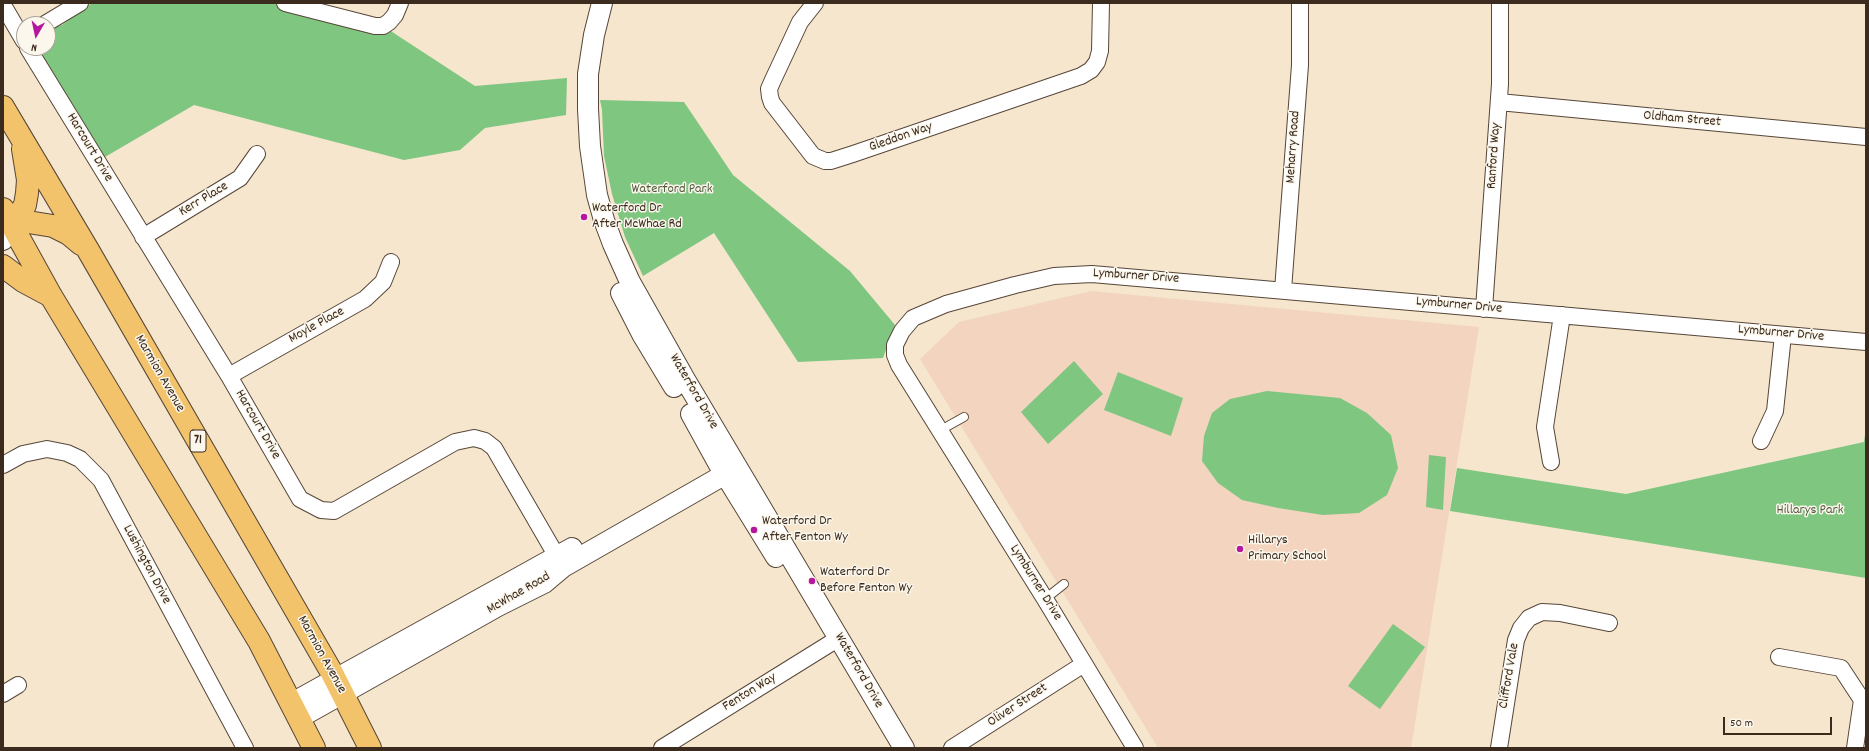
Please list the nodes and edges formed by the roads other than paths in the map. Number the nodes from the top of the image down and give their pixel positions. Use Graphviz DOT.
graph roads {
  1 [pos="80,3"];
  2 [pos="285,3"];
  3 [pos="400,3"];
  4 [pos="590,3"];
  5 [pos="602,3"];
  6 [pos="815,3"];
  7 [pos="1100,3"];
  8 [pos="1300,3"];
  9 [pos="1500,3"];
  10 [pos="3,5"];
  11 [pos="56,17"];
  12 [pos="16,26"];
  13 [pos="34,56"];
  14 [pos="1499,102"];
  15 [pos="3,107"];
  16 [pos="21,137"];
  17 [pos="1866,137"];
  18 [pos="257,154"];
  19 [pos="6,225"];
  20 [pos="143,237"];
  21 [pos="88,250"];
  22 [pos="391,262"];
  23 [pos="3,266"];
  24 [pos="1283,290"];
  25 [pos="51,296"];
  26 [pos="1484,309"];
  27 [pos="1562,315"];
  28 [pos="1783,335"];
  29 [pos="1866,342"];
  30 [pos="229,376"];
  31 [pos="964,417"];
  32 [pos="939,431"];
  33 [pos="1761,441"];
  34 [pos="1551,462"];
  35 [pos="3,465"];
  36 [pos="728,465"];
  37 [pos="560,562"];
  38 [pos="1064,584"];
  39 [pos="1045,599"];
  40 [pos="1609,623"];
  41 [pos="834,642"];
  42 [pos="1779,657"];
  43 [pos="1084,664"];
  44 [pos="18,685"];
  45 [pos="339,687"];
  46 [pos="3,694"];
  47 [pos="295,710"];
  48 [pos="245,748"];
  49 [pos="314,748"];
  50 [pos="370,748"];
  51 [pos="662,748"];
  52 [pos="889,748"];
  53 [pos="904,748"];
  54 [pos="952,748"];
  55 [pos="1136,748"];
  56 [pos="1499,748"];
  57 [pos="1855,748"];
  1 -- 11 [label="street"];
  2 -- 3 [label="street"];
  4 -- 36 [label="street, Waterford Drive"];
  5 -- 36 [label="street, Waterford Drive"];
  6 -- 7 [label="street, Gleddon Way"];
  8 -- 24 [label="street, Meharry Road"];
  9 -- 14 [label="street, Ranford Way"];
  10 -- 12 [label="street, Harcourt Drive"];
  13 -- 20 [label="street, Harcourt Drive"];
  14 -- 17 [label="street, Oldham Street"];
  14 -- 26 [label="street, Ranford Way"];
  15 -- 16 [label="highway, Marmion Avenue / 71"];
  16 -- 19 [label="highway"];
  16 -- 21 [label="highway, Marmion Avenue / 71"];
  18 -- 20 [label="street, Kerr Place"];
  19 -- 21 [label="highway"];
  19 -- 25 [label="highway"];
  20 -- 30 [label="street, Harcourt Drive"];
  21 -- 45 [label="highway, Marmion Avenue / 71"];
  22 -- 30 [label="street, Moyle Place"];
  23 -- 25 [label="highway"];
  24 -- 26 [label="street, Lymburner Drive"];
  24 -- 32 [label="street, Lymburner Drive"];
  25 -- 47 [label="highway"];
  26 -- 27 [label="street, Lymburner Drive"];
  27 -- 28 [label="street, Lymburner Drive"];
  27 -- 34 [label="street"];
  28 -- 29 [label="street, Lymburner Drive"];
  28 -- 33 [label="street"];
  30 -- 37 [label="street, Harcourt Drive"];
  31 -- 32 [label="lane"];
  32 -- 39 [label="street, Lymburner Drive"];
  35 -- 48 [label="street, Lushington Drive"];
  36 -- 37 [label="street, McWhae Road"];
  36 -- 41 [label="street, Waterford Drive"];
  37 -- 45 [label="street, McWhae Road"];
  38 -- 39 [label="lane"];
  39 -- 43 [label="street, Lymburner Drive"];
  40 -- 56 [label="street, Clifford Vale"];
  41 -- 51 [label="street, Fenton Way"];
  41 -- 52 [label="street, Waterford Drive"];
  41 -- 53 [label="street, Waterford Drive"];
  42 -- 57 [label="street"];
  43 -- 54 [label="street, Oliver Street"];
  43 -- 55 [label="street, Lymburner Drive"];
  44 -- 46 [label="street"];
  45 -- 47 [label="street, McWhae Road"];
  45 -- 50 [label="highway, Marmion Avenue / 71"];
  47 -- 49 [label="highway"];
}
